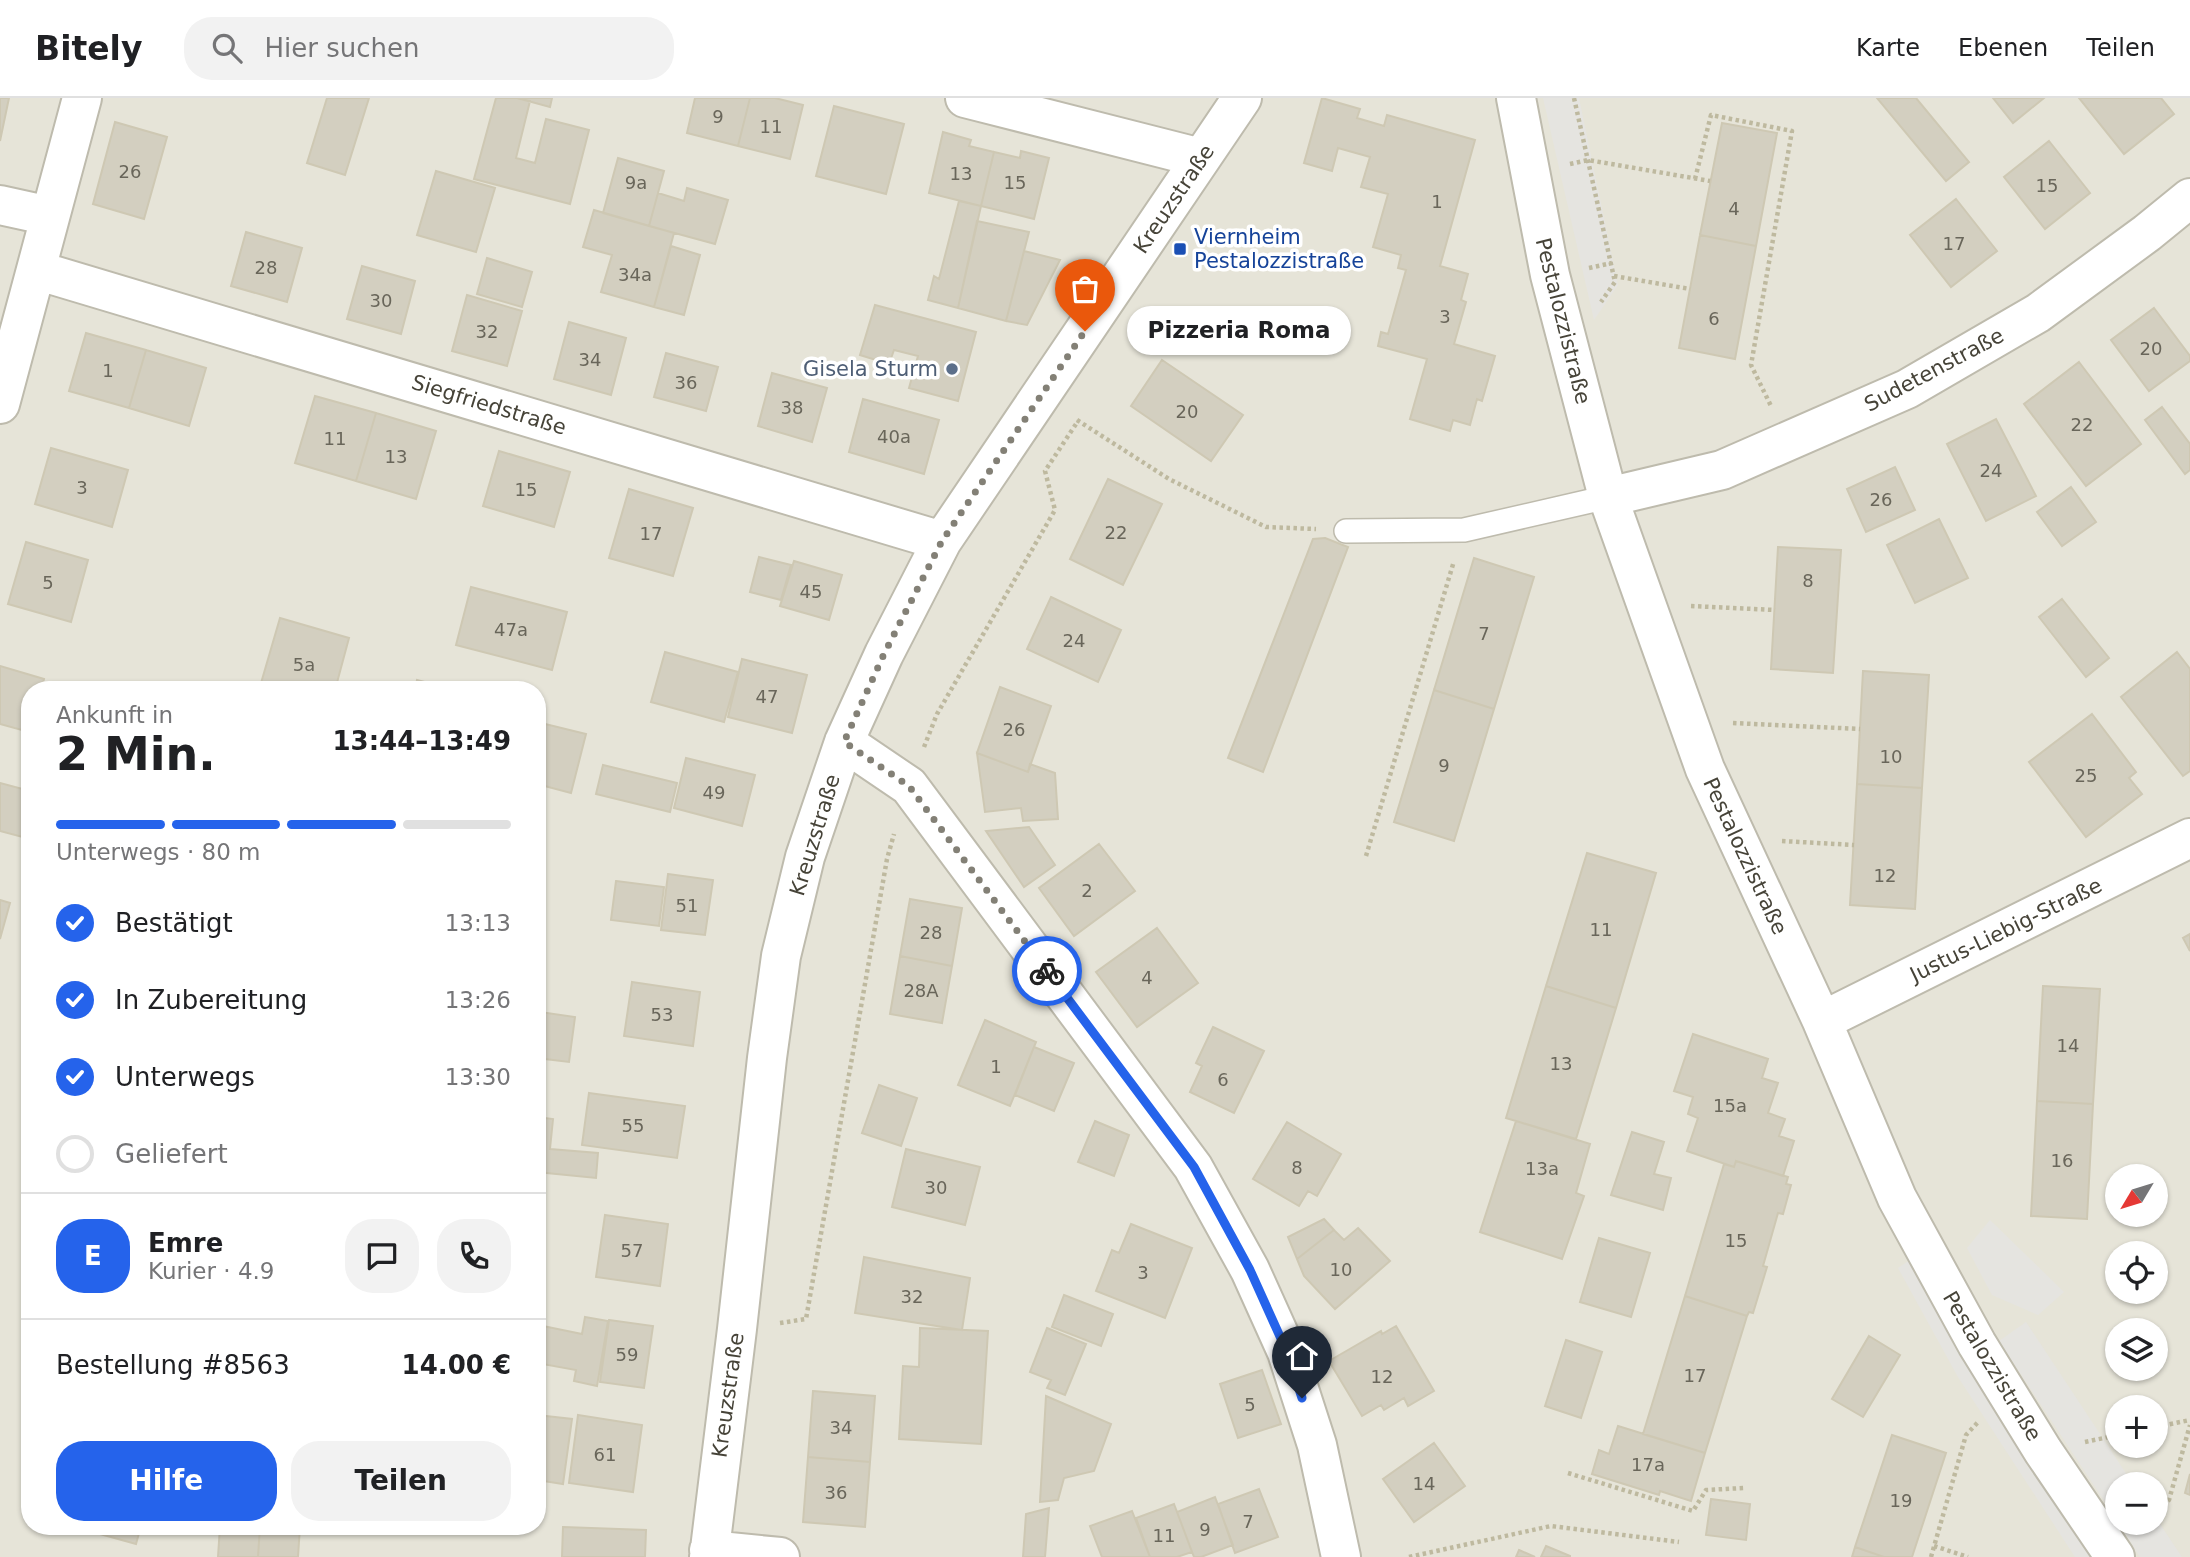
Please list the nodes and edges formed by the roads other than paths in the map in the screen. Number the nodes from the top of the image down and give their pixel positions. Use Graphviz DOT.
graph roads {
  1 [pos="82,98"];
  2 [pos="965,98"];
  3 [pos="1242,98"];
  4 [pos="1516,98"];
  5 [pos="1201,158"];
  6 [pos="2190,198"];
  7 [pos="0,205"];
  8 [pos="50,216"];
  9 [pos="36,270"];
  10 [pos="0,404"];
  11 [pos="1608,497"];
  12 [pos="1346,531"];
  13 [pos="942,541"];
  14 [pos="844,742"];
  15 [pos="2190,838"];
  16 [pos="1822,1021"];
  17 [pos="709,1553"];
  18 [pos="780,1557"];
  19 [pos="1341,1557"];
  20 [pos="2115,1557"];
  1 -- 8 [label="street"];
  2 -- 5 [label="street"];
  3 -- 5 [label="street, Kreuzstraße"];
  4 -- 11 [label="street, Pestalozzistraße"];
  5 -- 13 [label="street, Kreuzstraße"];
  6 -- 11 [label="street, Sudetenstraße"];
  7 -- 8 [label="street"];
  8 -- 9 [label="street"];
  9 -- 10 [label="street"];
  9 -- 13 [label="street, Siegfriedstraße"];
  11 -- 12 [label="lane"];
  11 -- 16 [label="street, Pestalozzistraße"];
  13 -- 14 [label="street, Kreuzstraße"];
  14 -- 17 [label="street, Kreuzstraße"];
  14 -- 19 [label="street"];
  15 -- 16 [label="street, Justus-Liebig-Straße"];
  16 -- 20 [label="street, Pestalozzistraße"];
  17 -- 18 [label="street"];
}
